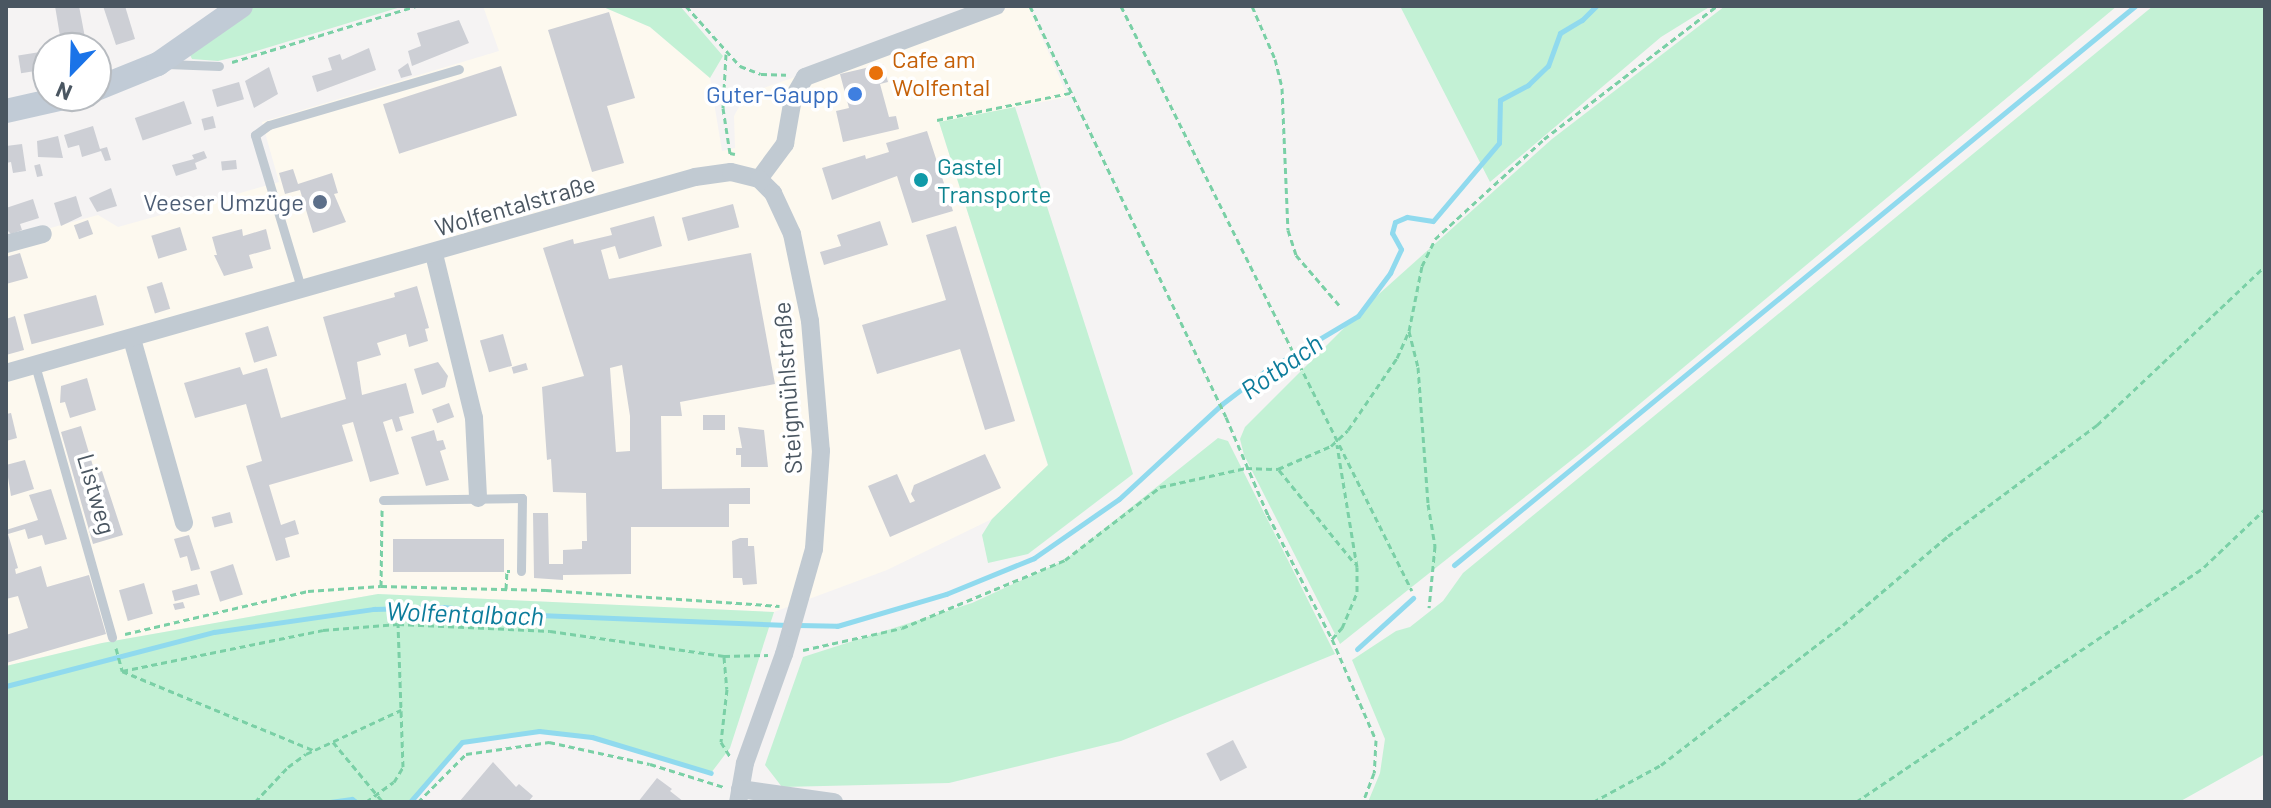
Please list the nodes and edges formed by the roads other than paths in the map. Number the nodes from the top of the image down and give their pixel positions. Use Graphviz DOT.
graph roads {
  1 [pos="241,6"];
  2 [pos="996,6"];
  3 [pos="158,64"];
  4 [pos="219,66"];
  5 [pos="459,69"];
  6 [pos="112,83"];
  7 [pos="32,105"];
  8 [pos="6,111"];
  9 [pos="756,174"];
  10 [pos="43,234"];
  11 [pos="6,244"];
  12 [pos="434,254"];
  13 [pos="302,291"];
  14 [pos="132,339"];
  15 [pos="35,365"];
  16 [pos="6,373"];
  17 [pos="478,498"];
  18 [pos="383,500"];
  19 [pos="184,523"];
  20 [pos="521,571"];
  21 [pos="112,637"];
  22 [pos="739,796"];
  23 [pos="834,802"];
  1 -- 3 [label="main road"];
  2 -- 9 [label="street"];
  3 -- 4 [label="lane"];
  3 -- 6 [label="main road"];
  5 -- 13 [label="lane"];
  7 -- 8 [label="main road"];
  9 -- 12 [label="street, Wolfentalstraße"];
  9 -- 22 [label="street, Steigmühlstraße"];
  10 -- 11 [label="street"];
  12 -- 13 [label="street, Wolfentalstraße"];
  12 -- 17 [label="street"];
  13 -- 14 [label="street, Wolfentalstraße"];
  14 -- 15 [label="street, Wolfentalstraße"];
  14 -- 19 [label="street"];
  15 -- 16 [label="street, Wolfentalstraße"];
  15 -- 21 [label="lane, Listweg"];
  17 -- 18 [label="lane"];
  17 -- 20 [label="lane"];
  22 -- 23 [label="street"];
}
